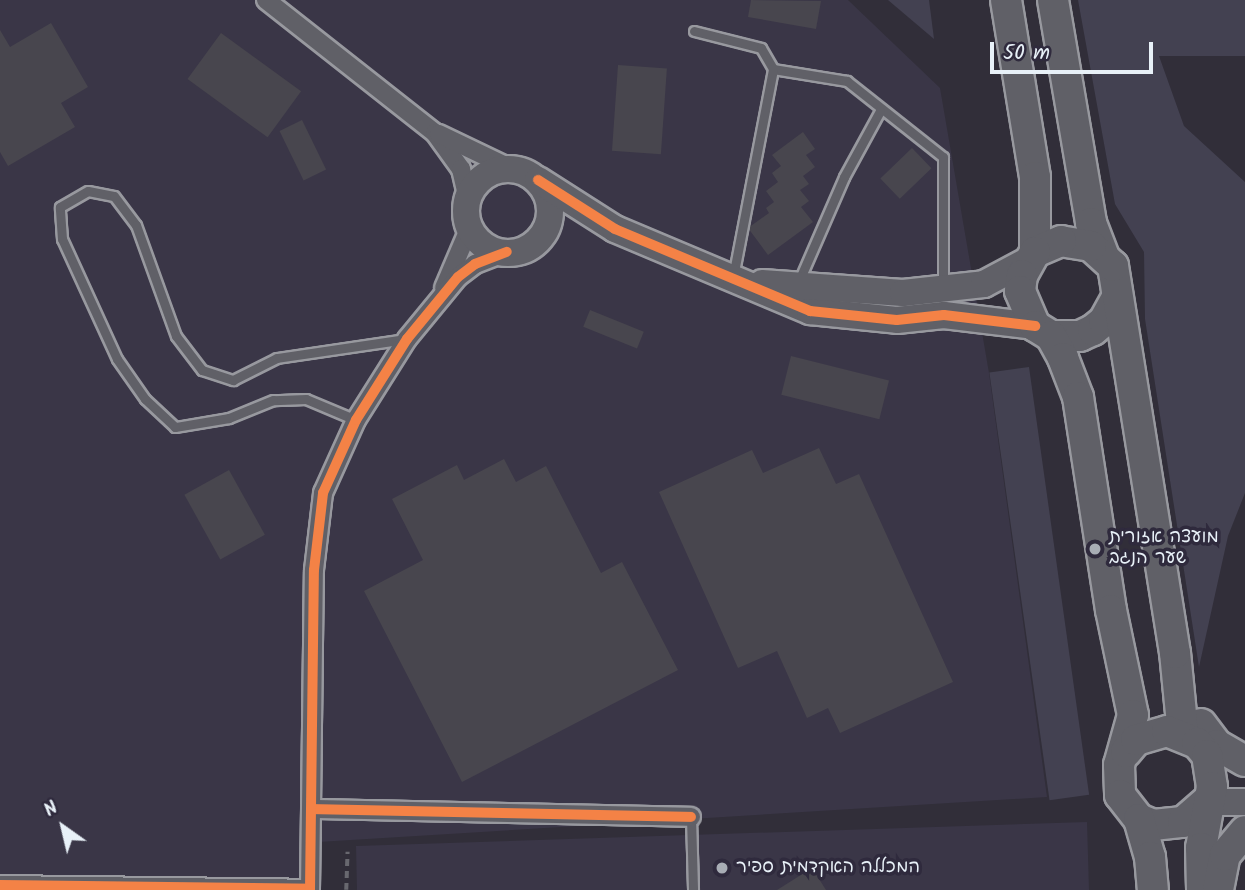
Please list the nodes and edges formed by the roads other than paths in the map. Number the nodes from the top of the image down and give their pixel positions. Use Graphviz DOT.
graph roads {
  1 [pos="266,0"];
  2 [pos="1006,0"];
  3 [pos="1053,0"];
  4 [pos="694,31"];
  5 [pos="773,69"];
  6 [pos="880,111"];
  7 [pos="435,133"];
  8 [pos="512,169"];
  9 [pos="538,180"];
  10 [pos="468,199"];
  11 [pos="470,227"];
  12 [pos="615,229"];
  13 [pos="539,239"];
  14 [pos="507,252"];
  15 [pos="1103,255"];
  16 [pos="1032,256"];
  17 [pos="733,280"];
  18 [pos="441,294"];
  19 [pos="794,295"];
  20 [pos="1116,299"];
  21 [pos="943,302"];
  22 [pos="1043,331"];
  23 [pos="407,339"];
  24 [pos="356,420"];
  25 [pos="1175,653"];
  26 [pos="1183,734"];
  27 [pos="1126,751"];
  28 [pos="1207,755"];
  29 [pos="1245,762"];
  30 [pos="1206,802"];
  31 [pos="1245,802"];
  32 [pos="314,809"];
  33 [pos="691,817"];
  34 [pos="1139,818"];
  35 [pos="1245,831"];
  36 [pos="0,885"];
  37 [pos="310,889"];
  38 [pos="693,890"];
  39 [pos="1153,890"];
  40 [pos="1202,890"];
  41 [pos="1218,890"];
  1 -- 7 [label="street"];
  2 -- 16 [label="main road"];
  3 -- 15 [label="main road"];
  4 -- 5 [label="lane"];
  5 -- 6 [label="lane"];
  5 -- 17 [label="lane"];
  6 -- 19 [label="lane"];
  6 -- 21 [label="lane"];
  7 -- 8 [label="street"];
  7 -- 10 [label="street"];
  8 -- 9 [label="street"];
  8 -- 10 [label="street"];
  9 -- 12 [label="street"];
  9 -- 13 [label="street"];
  10 -- 11 [label="street"];
  11 -- 14 [label="street"];
  11 -- 18 [label="street"];
  12 -- 13 [label="street"];
  12 -- 17 [label="street"];
  13 -- 14 [label="street"];
  14 -- 18 [label="street"];
  15 -- 16 [label="main road"];
  15 -- 20 [label="main road"];
  16 -- 21 [label="street"];
  16 -- 22 [label="main road"];
  17 -- 19 [label="street"];
  18 -- 23 [label="street"];
  19 -- 21 [label="street"];
  20 -- 22 [label="main road"];
  20 -- 25 [label="main road"];
  21 -- 22 [label="street"];
  22 -- 27 [label="main road"];
  23 -- 24 [label="street"];
  23 -- 24 [label="lane"];
  24 -- 32 [label="street"];
  25 -- 26 [label="main road"];
  25 -- 29 [label="main road"];
  26 -- 27 [label="main road"];
  26 -- 28 [label="main road"];
  27 -- 34 [label="main road"];
  28 -- 29 [label="street"];
  28 -- 30 [label="main road"];
  30 -- 31 [label="street"];
  30 -- 34 [label="main road"];
  30 -- 40 [label="main road"];
  32 -- 33 [label="street"];
  32 -- 37 [label="street"];
  33 -- 38 [label="lane"];
  34 -- 39 [label="main road"];
  35 -- 41 [label="main road"];
  36 -- 37 [label="street"];
}
